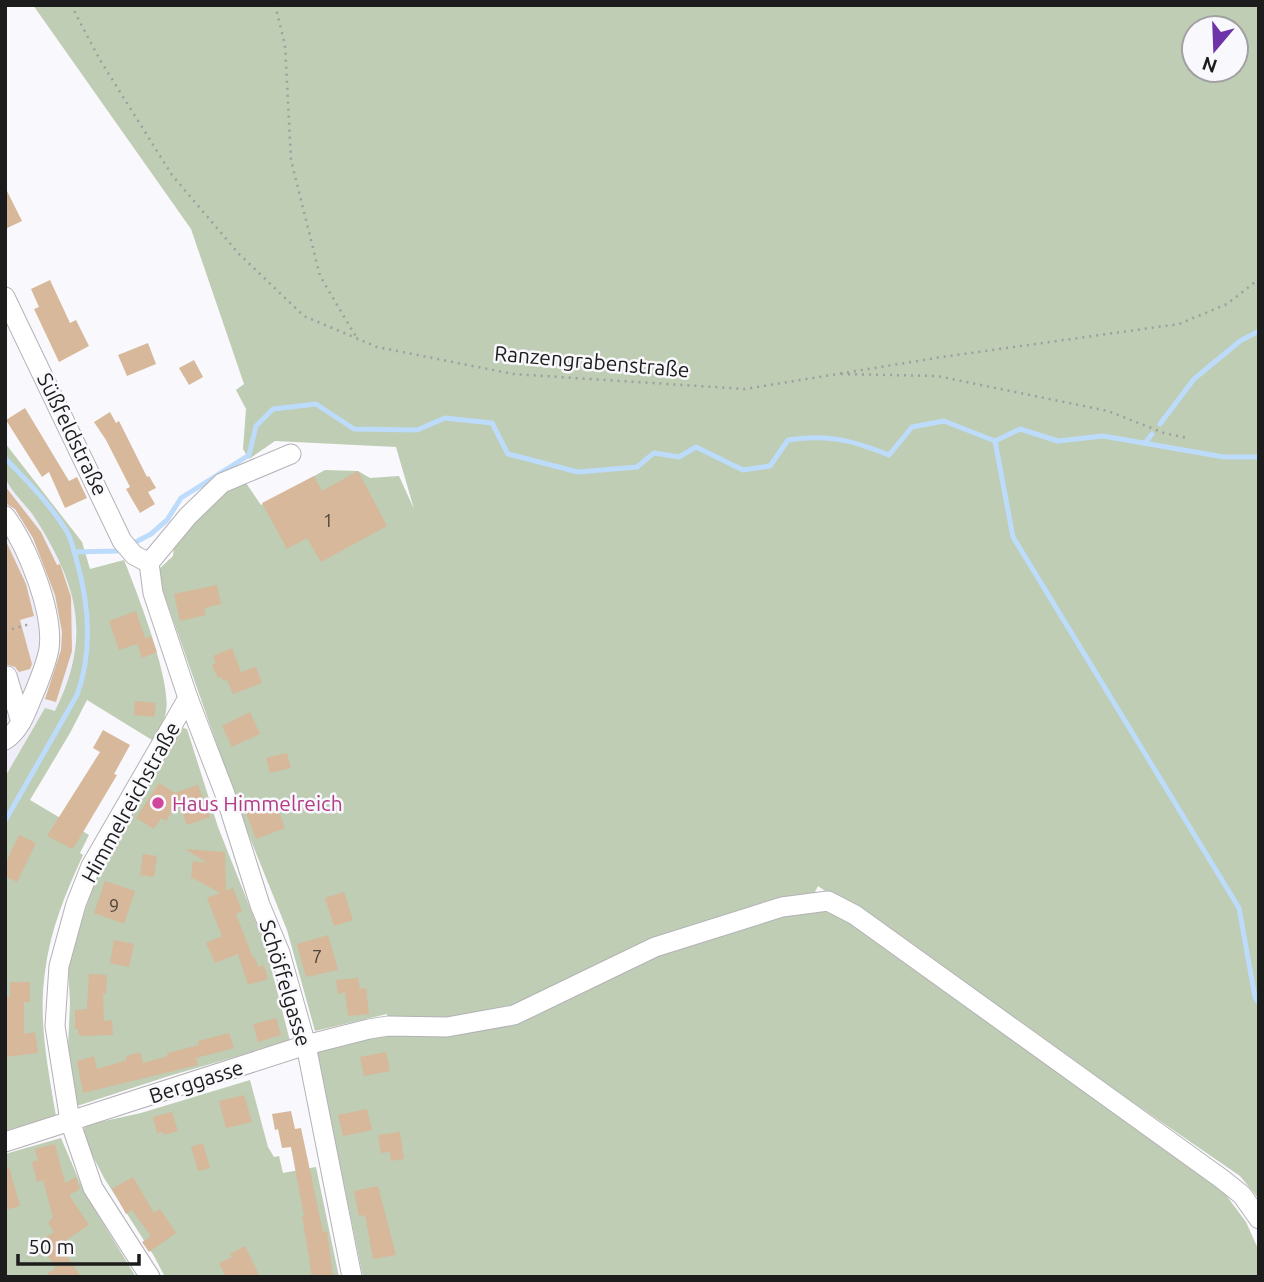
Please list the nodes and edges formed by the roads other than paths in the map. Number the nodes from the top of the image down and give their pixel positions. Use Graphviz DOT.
graph roads {
  1 [pos="5,297"];
  2 [pos="291,454"];
  3 [pos="5,516"];
  4 [pos="149,563"];
  5 [pos="8,676"];
  6 [pos="188,698"];
  7 [pos="21,722"];
  8 [pos="5,740"];
  9 [pos="306,1045"];
  10 [pos="70,1121"];
  11 [pos="5,1142"];
  12 [pos="1259,1219"];
  13 [pos="150,1277"];
  14 [pos="352,1277"];
  1 -- 4 [label="street, Süßfeldstraße"];
  2 -- 4 [label="street"];
  3 -- 7 [label="street"];
  4 -- 6 [label="street, Himmelreichstraße"];
  5 -- 7 [label="street"];
  6 -- 9 [label="street, Schöffelgasse"];
  6 -- 10 [label="street, Himmelreichstraße"];
  7 -- 8 [label="street"];
  9 -- 10 [label="street, Berggasse"];
  9 -- 12 [label="street, Berggasse"];
  9 -- 14 [label="street, Schöffelgasse"];
  10 -- 11 [label="street, Berggasse"];
  10 -- 13 [label="street, Himmelreichstraße"];
}
